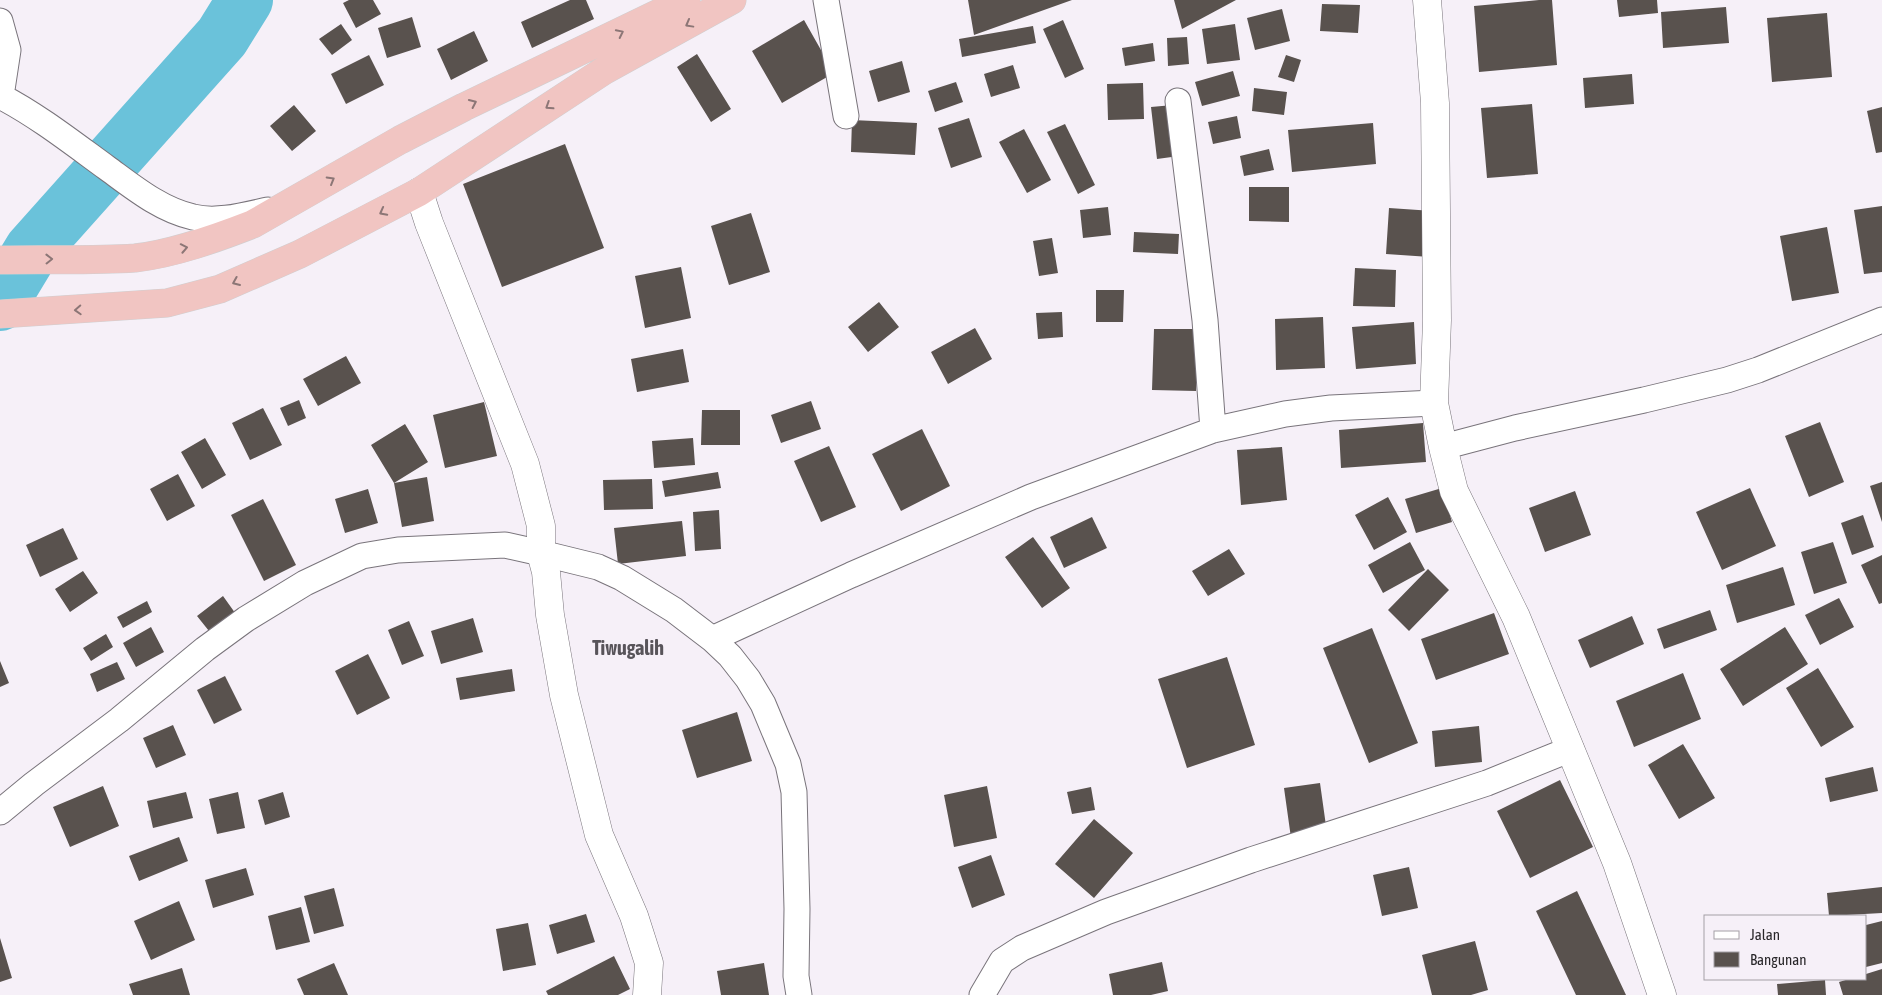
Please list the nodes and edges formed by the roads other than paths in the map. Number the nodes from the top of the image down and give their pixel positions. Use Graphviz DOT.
graph roads {
  1 [pos="686,0"];
  2 [pos="732,0"];
  3 [pos="826,0"];
  4 [pos="1427,0"];
  5 [pos="0,21"];
  6 [pos="5,99"];
  7 [pos="1178,101"];
  8 [pos="846,116"];
  9 [pos="420,192"];
  10 [pos="281,208"];
  11 [pos="0,260"];
  12 [pos="0,314"];
  13 [pos="1882,320"];
  14 [pos="1434,403"];
  15 [pos="1213,430"];
  16 [pos="1443,447"];
  17 [pos="541,552"];
  18 [pos="712,639"];
  19 [pos="1570,749"];
  20 [pos="0,812"];
  21 [pos="647,995"];
  22 [pos="798,995"];
  23 [pos="982,995"];
  24 [pos="1662,995"];
  10 -- 1 [label="highway, one-way"];
  2 -- 9 [label="highway, one-way"];
  3 -- 8 [label="street"];
  4 -- 14 [label="street"];
  5 -- 6 [label="street"];
  6 -- 10 [label="street"];
  7 -- 15 [label="street"];
  9 -- 12 [label="highway, one-way"];
  9 -- 17 [label="street"];
  11 -- 10 [label="highway, one-way"];
  13 -- 16 [label="street"];
  14 -- 15 [label="street"];
  14 -- 16 [label="street"];
  15 -- 18 [label="street"];
  16 -- 19 [label="street"];
  17 -- 18 [label="street"];
  17 -- 20 [label="street"];
  17 -- 21 [label="street"];
  18 -- 22 [label="street"];
  19 -- 23 [label="street"];
  19 -- 24 [label="street"];
}
